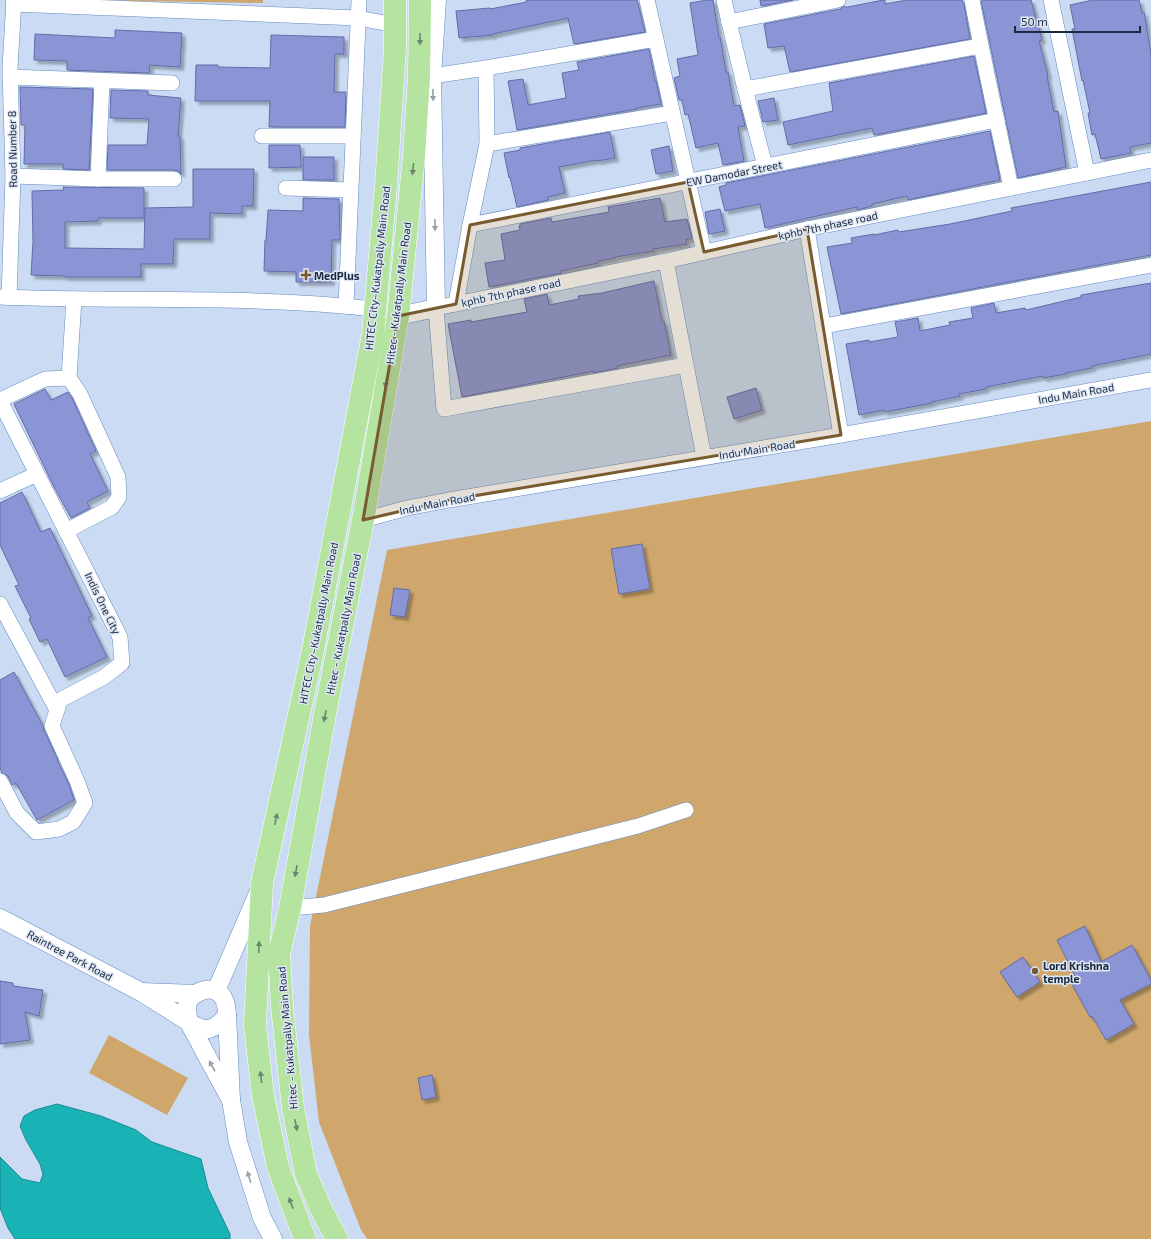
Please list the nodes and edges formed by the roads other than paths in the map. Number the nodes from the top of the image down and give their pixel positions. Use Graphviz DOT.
graph roads {
  1 [pos="359,0"];
  2 [pos="395,0"];
  3 [pos="420,0"];
  4 [pos="437,0"];
  5 [pos="647,0"];
  6 [pos="724,0"];
  7 [pos="838,0"];
  8 [pos="972,0"];
  9 [pos="1051,0"];
  10 [pos="14,2"];
  11 [pos="358,18"];
  12 [pos="729,22"];
  13 [pos="395,25"];
  14 [pos="656,38"];
  15 [pos="980,46"];
  16 [pos="486,68"];
  17 [pos="6,71"];
  18 [pos="432,76"];
  19 [pos="102,81"];
  20 [pos="172,83"];
  21 [pos="745,89"];
  22 [pos="672,113"];
  23 [pos="997,120"];
  24 [pos="262,136"];
  25 [pos="353,136"];
  26 [pos="487,144"];
  27 [pos="1151,160"];
  28 [pos="764,166"];
  29 [pos="1087,172"];
  30 [pos="13,176"];
  31 [pos="98,179"];
  32 [pos="174,179"];
  33 [pos="688,182"];
  34 [pos="286,188"];
  35 [pos="1011,188"];
  36 [pos="350,190"];
  37 [pos="6,193"];
  38 [pos="470,225"];
  39 [pos="807,229"];
  40 [pos="704,252"];
  41 [pos="666,261"];
  42 [pos="1151,265"];
  43 [pos="5,297"];
  44 [pos="74,299"];
  45 [pos="456,304"];
  46 [pos="346,306"];
  47 [pos="436,308"];
  48 [pos="374,309"];
  49 [pos="398,316"];
  50 [pos="824,326"];
  51 [pos="686,365"];
  52 [pos="69,378"];
  53 [pos="1151,380"];
  54 [pos="0,400"];
  55 [pos="841,435"];
  56 [pos="704,458"];
  57 [pos="37,474"];
  58 [pos="0,491"];
  59 [pos="363,520"];
  60 [pos="66,531"];
  61 [pos="2,612"];
  62 [pos="57,710"];
  63 [pos="0,781"];
  64 [pos="686,810"];
  65 [pos="262,883"];
  66 [pos="290,908"];
  67 [pos="0,918"];
  68 [pos="216,991"];
  69 [pos="141,992"];
  70 [pos="196,994"];
  71 [pos="227,1015"];
  72 [pos="189,1022"];
  73 [pos="231,1100"];
  74 [pos="273,1239"];
  75 [pos="305,1239"];
  76 [pos="337,1239"];
  1 -- 11 [label="street"];
  2 -- 13 [label="main road, HITEC City–Kukatpally Main Road"];
  3 -- 49 [label="main road, Hitec - Kukatpally Main Road, one-way"];
  4 -- 18 [label="street"];
  5 -- 14 [label="street"];
  6 -- 12 [label="street"];
  7 -- 12 [label="street"];
  8 -- 15 [label="street"];
  9 -- 29 [label="street"];
  10 -- 11 [label="street"];
  10 -- 17 [label="street, Road Number 8"];
  11 -- 13 [label="street"];
  11 -- 25 [label="street"];
  12 -- 21 [label="street"];
  13 -- 48 [label="main road, HITEC City–Kukatpally Main Road"];
  14 -- 16 [label="street"];
  14 -- 22 [label="street"];
  15 -- 21 [label="street"];
  15 -- 23 [label="street"];
  16 -- 18 [label="street"];
  16 -- 26 [label="street"];
  17 -- 19 [label="street"];
  17 -- 30 [label="street, Road Number 8"];
  18 -- 47 [label="street, one-way"];
  19 -- 20 [label="street"];
  19 -- 31 [label="street"];
  21 -- 28 [label="street"];
  22 -- 26 [label="street"];
  22 -- 33 [label="street"];
  23 -- 28 [label="street, EW Damodar Street"];
  23 -- 35 [label="street"];
  24 -- 25 [label="street"];
  25 -- 36 [label="street"];
  26 -- 38 [label="street"];
  27 -- 29 [label="street, kphb 7th phase road"];
  28 -- 33 [label="street, EW Damodar Street"];
  29 -- 35 [label="street, kphb 7th phase road"];
  30 -- 31 [label="street"];
  30 -- 37 [label="street, Road Number 8"];
  31 -- 32 [label="street"];
  33 -- 38 [label="street, EW Damodar Street"];
  33 -- 40 [label="street"];
  34 -- 36 [label="street"];
  35 -- 39 [label="street, kphb 7th phase road"];
  36 -- 46 [label="street"];
  37 -- 43 [label="street, Road Number 8"];
  38 -- 45 [label="street"];
  39 -- 40 [label="street, kphb 7th phase road"];
  39 -- 50 [label="street"];
  40 -- 41 [label="street, kphb 7th phase road"];
  41 -- 45 [label="street, kphb 7th phase road"];
  41 -- 51 [label="street"];
  42 -- 50 [label="street"];
  43 -- 44 [label="street"];
  44 -- 46 [label="street"];
  44 -- 52 [label="street"];
  45 -- 47 [label="street, kphb 7th phase road"];
  46 -- 48 [label="street"];
  47 -- 49 [label="street, kphb 7th phase road"];
  47 -- 51 [label="street"];
  65 -- 48 [label="main road, HITEC City–Kukatpally Main Road, one-way"];
  49 -- 59 [label="main road, Hitec - Kukatpally Main Road, one-way"];
  50 -- 55 [label="street"];
  51 -- 56 [label="street"];
  52 -- 54 [label="street"];
  52 -- 60 [label="street"];
  53 -- 55 [label="street, Indu Main Road"];
  54 -- 57 [label="street, Indis One City"];
  55 -- 56 [label="street, Indu Main Road"];
  56 -- 59 [label="street, Indu Main Road"];
  57 -- 58 [label="street"];
  57 -- 60 [label="street, Indis One City"];
  59 -- 66 [label="main road, Hitec - Kukatpally Main Road, one-way"];
  60 -- 62 [label="street, Indis One City"];
  61 -- 62 [label="street"];
  62 -- 63 [label="street, Indis One City"];
  64 -- 66 [label="street"];
  65 -- 68 [label="street"];
  75 -- 65 [label="main road, HITEC City–Kukatpally Main Road, one-way"];
  66 -- 76 [label="main road, Hitec - Kukatpally Main Road, one-way"];
  67 -- 69 [label="street, Raintree Park Road"];
  68 -- 70 [label="street"];
  68 -- 71 [label="street"];
  69 -- 70 [label="street, Raintree Park Road"];
  69 -- 72 [label="street, Raintree Park Road"];
  70 -- 72 [label="street"];
  71 -- 72 [label="street"];
  71 -- 73 [label="street"];
  73 -- 72 [label="street, one-way"];
  74 -- 73 [label="street, one-way"];
}
